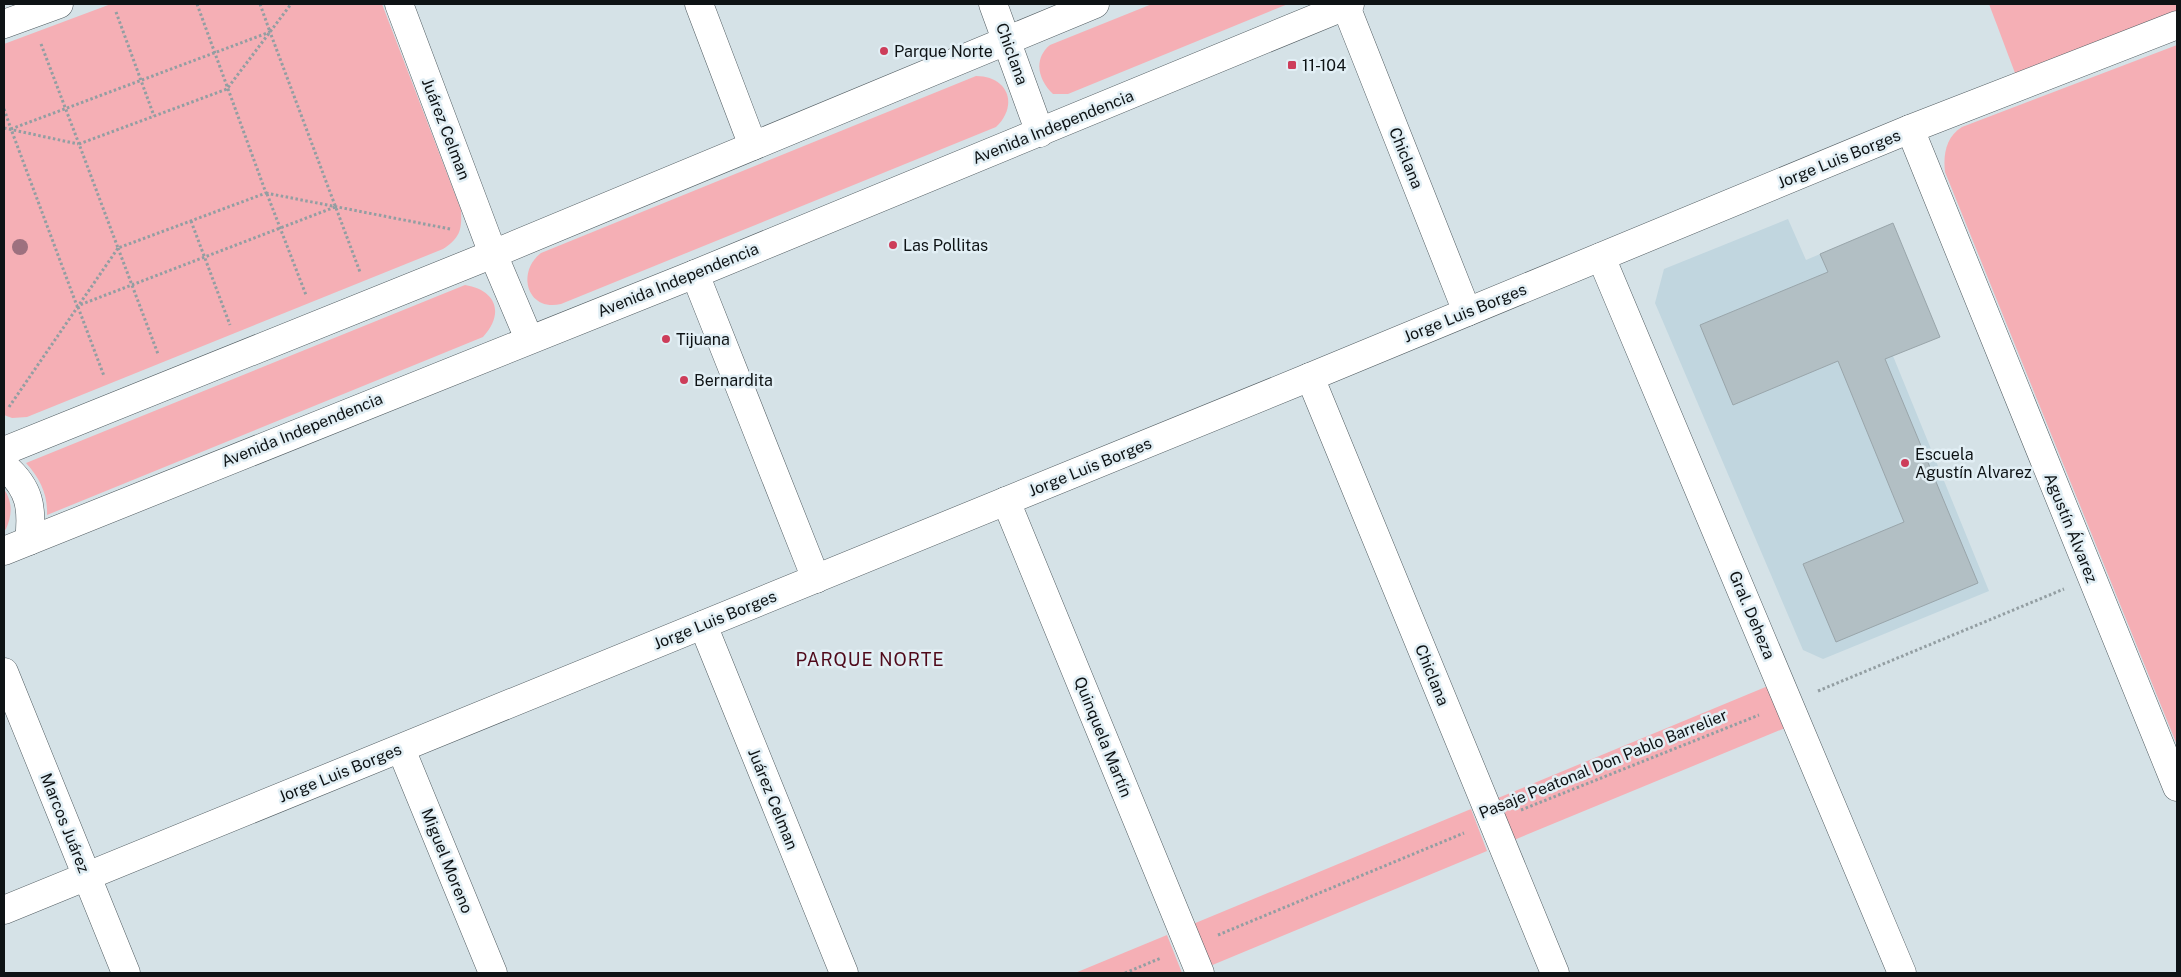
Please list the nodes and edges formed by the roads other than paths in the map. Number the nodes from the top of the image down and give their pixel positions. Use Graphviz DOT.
graph roads {
  1 [pos="59,4"];
  2 [pos="399,4"];
  3 [pos="699,4"];
  4 [pos="993,4"];
  5 [pos="1094,4"];
  6 [pos="1347,4"];
  7 [pos="4,24"];
  8 [pos="2177,24"];
  9 [pos="1007,39"];
  10 [pos="1910,129"];
  11 [pos="1040,132"];
  12 [pos="753,146"];
  13 [pos="493,254"];
  14 [pos="1601,258"];
  15 [pos="695,274"];
  16 [pos="1467,312"];
  17 [pos="529,339"];
  18 [pos="1310,377"];
  19 [pos="4,451"];
  20 [pos="4,466"];
  21 [pos="1006,501"];
  22 [pos="29,540"];
  23 [pos="4,551"];
  24 [pos="816,579"];
  25 [pos="703,625"];
  26 [pos="4,672"];
  27 [pos="401,749"];
  28 [pos="2177,787"];
  29 [pos="86,876"];
  30 [pos="4,910"];
  31 [pos="126,973"];
  32 [pos="493,973"];
  33 [pos="844,973"];
  34 [pos="1200,973"];
  35 [pos="1555,973"];
  36 [pos="1902,973"];
  1 -- 7 [label="street"];
  2 -- 13 [label="street, Juárez Celman"];
  3 -- 12 [label="street"];
  4 -- 9 [label="street, Chiclana"];
  5 -- 9 [label="street"];
  6 -- 11 [label="street, Avenida Independencia"];
  6 -- 16 [label="street, Chiclana"];
  8 -- 10 [label="street, Jorge Luis Borges"];
  9 -- 11 [label="street, Chiclana"];
  9 -- 12 [label="street"];
  10 -- 14 [label="street, Jorge Luis Borges"];
  10 -- 28 [label="street, Agustín Álvarez"];
  11 -- 15 [label="street, Avenida Independencia"];
  12 -- 13 [label="street"];
  13 -- 17 [label="street, Juárez Celman"];
  13 -- 19 [label="street"];
  14 -- 16 [label="street, Jorge Luis Borges"];
  14 -- 36 [label="street, Gral. Deheza"];
  15 -- 17 [label="street, Avenida Independencia"];
  15 -- 24 [label="street"];
  16 -- 18 [label="street, Jorge Luis Borges"];
  17 -- 22 [label="street, Avenida Independencia"];
  18 -- 21 [label="street, Jorge Luis Borges"];
  18 -- 35 [label="street, Chiclana"];
  20 -- 22 [label="street"];
  21 -- 24 [label="street, Jorge Luis Borges"];
  21 -- 34 [label="street, Quinquela Martín"];
  22 -- 23 [label="street, Avenida Independencia"];
  24 -- 25 [label="street, Jorge Luis Borges"];
  25 -- 27 [label="street, Jorge Luis Borges"];
  25 -- 33 [label="street, Juárez Celman"];
  26 -- 29 [label="street, Marcos Juárez"];
  27 -- 29 [label="street, Jorge Luis Borges"];
  27 -- 32 [label="street, Miguel Moreno"];
  29 -- 30 [label="street, Jorge Luis Borges"];
  29 -- 31 [label="street, Marcos Juárez"];
}
